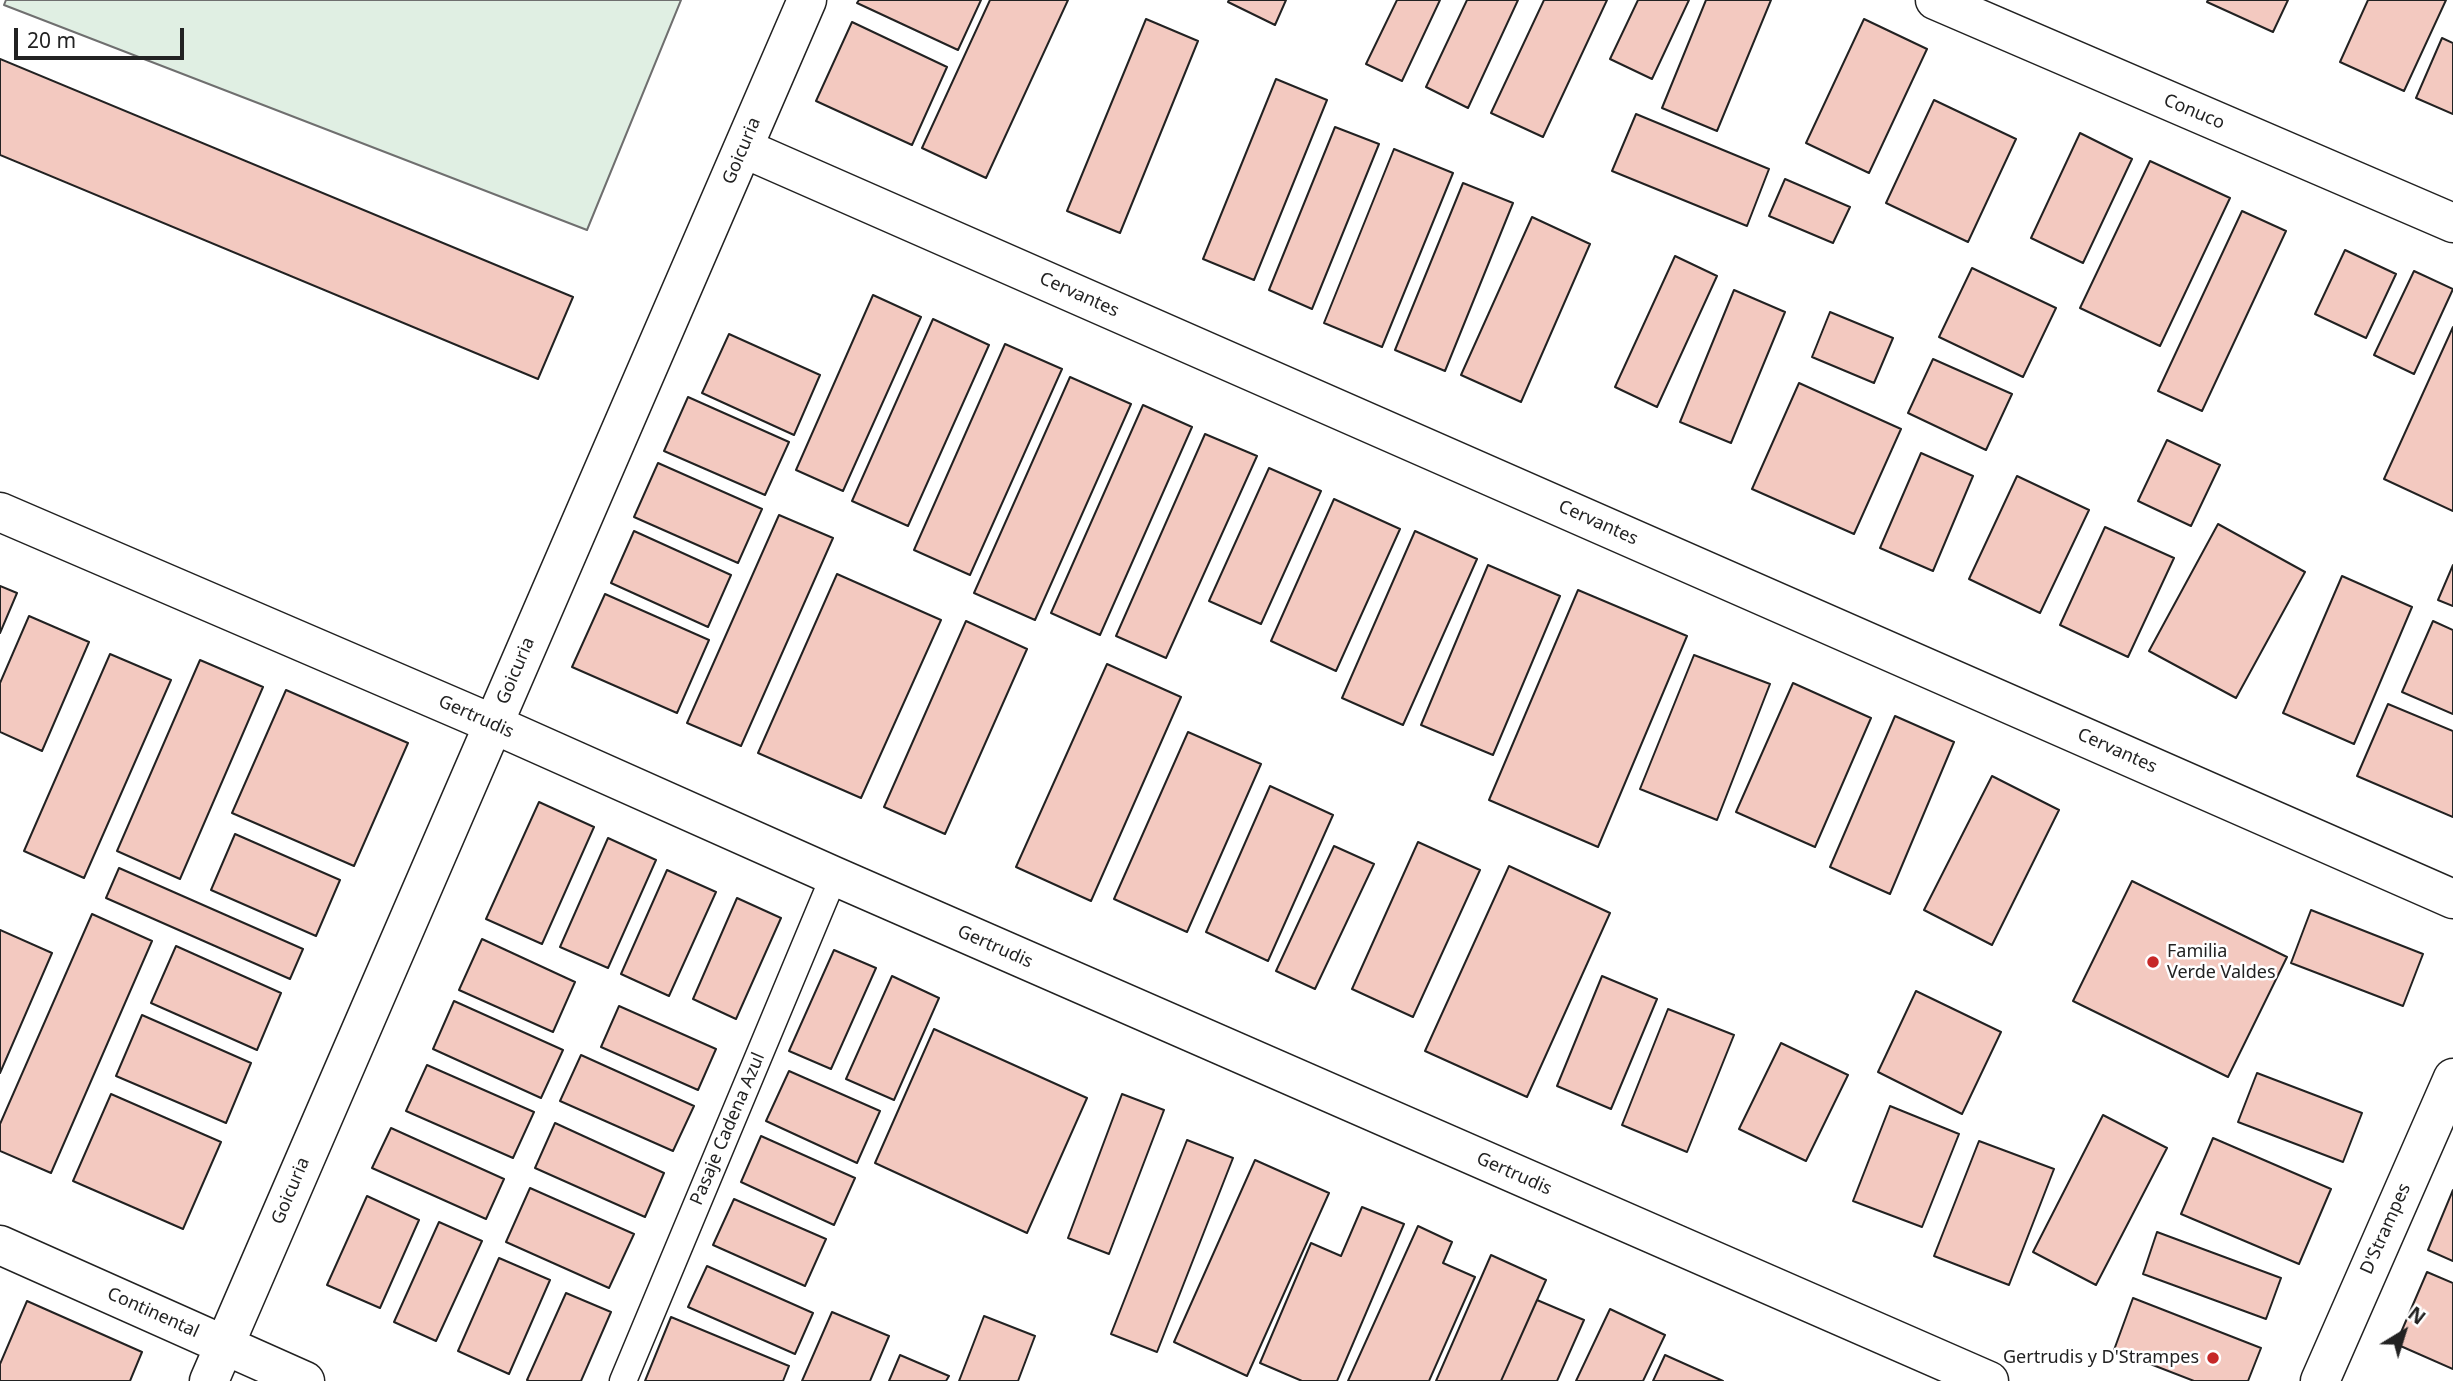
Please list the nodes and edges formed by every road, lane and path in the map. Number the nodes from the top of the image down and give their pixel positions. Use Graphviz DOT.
graph roads {
  1 [pos="807,0"];
  2 [pos="1935,0"];
  3 [pos="743,148"];
  4 [pos="2453,223"];
  5 [pos="0,512"];
  6 [pos="493,724"];
  7 [pos="834,876"];
  8 [pos="2453,899"];
  9 [pos="2453,1078"];
  10 [pos="0,1245"];
  11 [pos="224,1345"];
  12 [pos="209,1381"];
  13 [pos="305,1381"];
  14 [pos="622,1381"];
  15 [pos="1989,1381"];
  16 [pos="2320,1381"];
  1 -- 3 [label="street, Goicuria"];
  2 -- 4 [label="street, Conuco"];
  3 -- 6 [label="street, Goicuria"];
  3 -- 8 [label="street, Cervantes"];
  5 -- 6 [label="street, Gertrudis"];
  6 -- 7 [label="street, Gertrudis"];
  6 -- 11 [label="street, Goicuria"];
  7 -- 14 [label="lane, Pasaje Cadena Azul"];
  7 -- 15 [label="street, Gertrudis"];
  9 -- 16 [label="street, D'Strampes"];
  10 -- 11 [label="street, Continental"];
  11 -- 12 [label="street, Goicuria"];
  11 -- 13 [label="street, Continental"];
}
